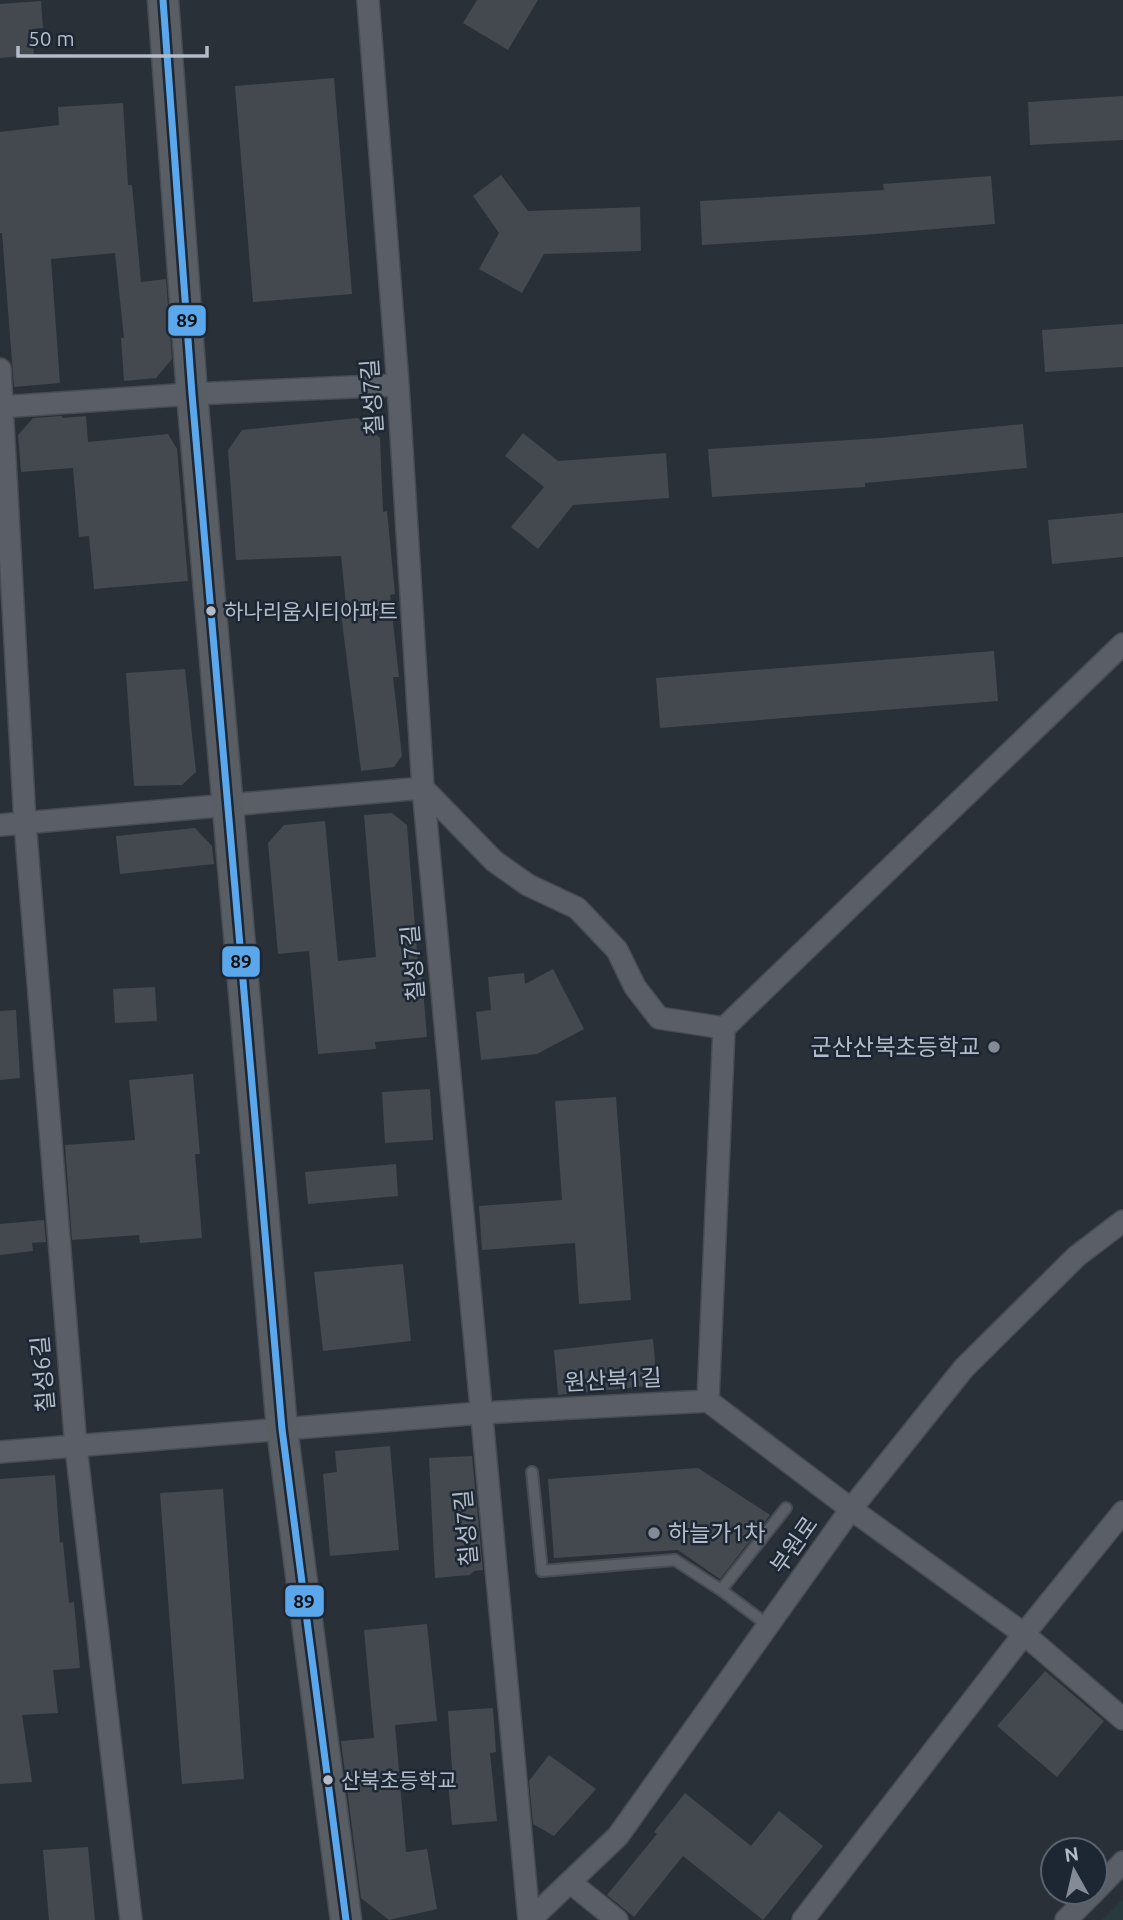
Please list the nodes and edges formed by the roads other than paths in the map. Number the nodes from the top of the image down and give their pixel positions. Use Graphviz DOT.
graph roads {
  1 [pos="163,0"];
  2 [pos="368,0"];
  3 [pos="0,369"];
  4 [pos="398,385"];
  5 [pos="192,394"];
  6 [pos="2,407"];
  7 [pos="1123,644"];
  8 [pos="424,788"];
  9 [pos="228,804"];
  10 [pos="26,823"];
  11 [pos="0,825"];
  12 [pos="724,1028"];
  13 [pos="1123,1221"];
  14 [pos="708,1401"];
  15 [pos="481,1413"];
  16 [pos="282,1429"];
  17 [pos="76,1447"];
  18 [pos="0,1452"];
  19 [pos="532,1472"];
  20 [pos="786,1508"];
  21 [pos="851,1509"];
  22 [pos="1123,1512"];
  23 [pos="721,1590"];
  24 [pos="769,1626"];
  25 [pos="1024,1634"];
  26 [pos="1123,1719"];
  27 [pos="1123,1863"];
  28 [pos="1109,1877"];
  29 [pos="571,1883"];
  30 [pos="1080,1906"];
  31 [pos="131,1920"];
  32 [pos="346,1920"];
  33 [pos="530,1920"];
  34 [pos="617,1920"];
  35 [pos="803,1920"];
  36 [pos="1066,1920"];
  1 -- 5 [label="street"];
  2 -- 4 [label="street, 칠성7길"];
  3 -- 6 [label="street, 칠성6길"];
  4 -- 5 [label="street"];
  4 -- 8 [label="street, 칠성7길"];
  5 -- 6 [label="street"];
  5 -- 9 [label="street"];
  6 -- 10 [label="street, 칠성6길"];
  7 -- 12 [label="street"];
  8 -- 9 [label="street"];
  8 -- 12 [label="street"];
  8 -- 15 [label="street, 칠성7길"];
  9 -- 10 [label="street"];
  9 -- 16 [label="street"];
  10 -- 11 [label="street"];
  10 -- 17 [label="street, 칠성6길"];
  12 -- 14 [label="street"];
  13 -- 21 [label="street, 부원로"];
  14 -- 15 [label="street, 원산북1길"];
  14 -- 21 [label="street"];
  15 -- 16 [label="street, 원산북1길"];
  15 -- 33 [label="street, 칠성7길"];
  16 -- 17 [label="street, 원산북1길"];
  16 -- 32 [label="street"];
  17 -- 18 [label="street, 원산북1길"];
  17 -- 31 [label="street, 칠성6길"];
  19 -- 23 [label="lane"];
  20 -- 23 [label="lane"];
  21 -- 24 [label="street, 부원로"];
  21 -- 25 [label="street"];
  22 -- 25 [label="street"];
  23 -- 24 [label="lane"];
  24 -- 29 [label="street, 부원로"];
  25 -- 26 [label="street"];
  25 -- 35 [label="street"];
  27 -- 28 [label="street"];
  29 -- 33 [label="street, 부원로"];
  29 -- 34 [label="street"];
  30 -- 36 [label="street"];
}
